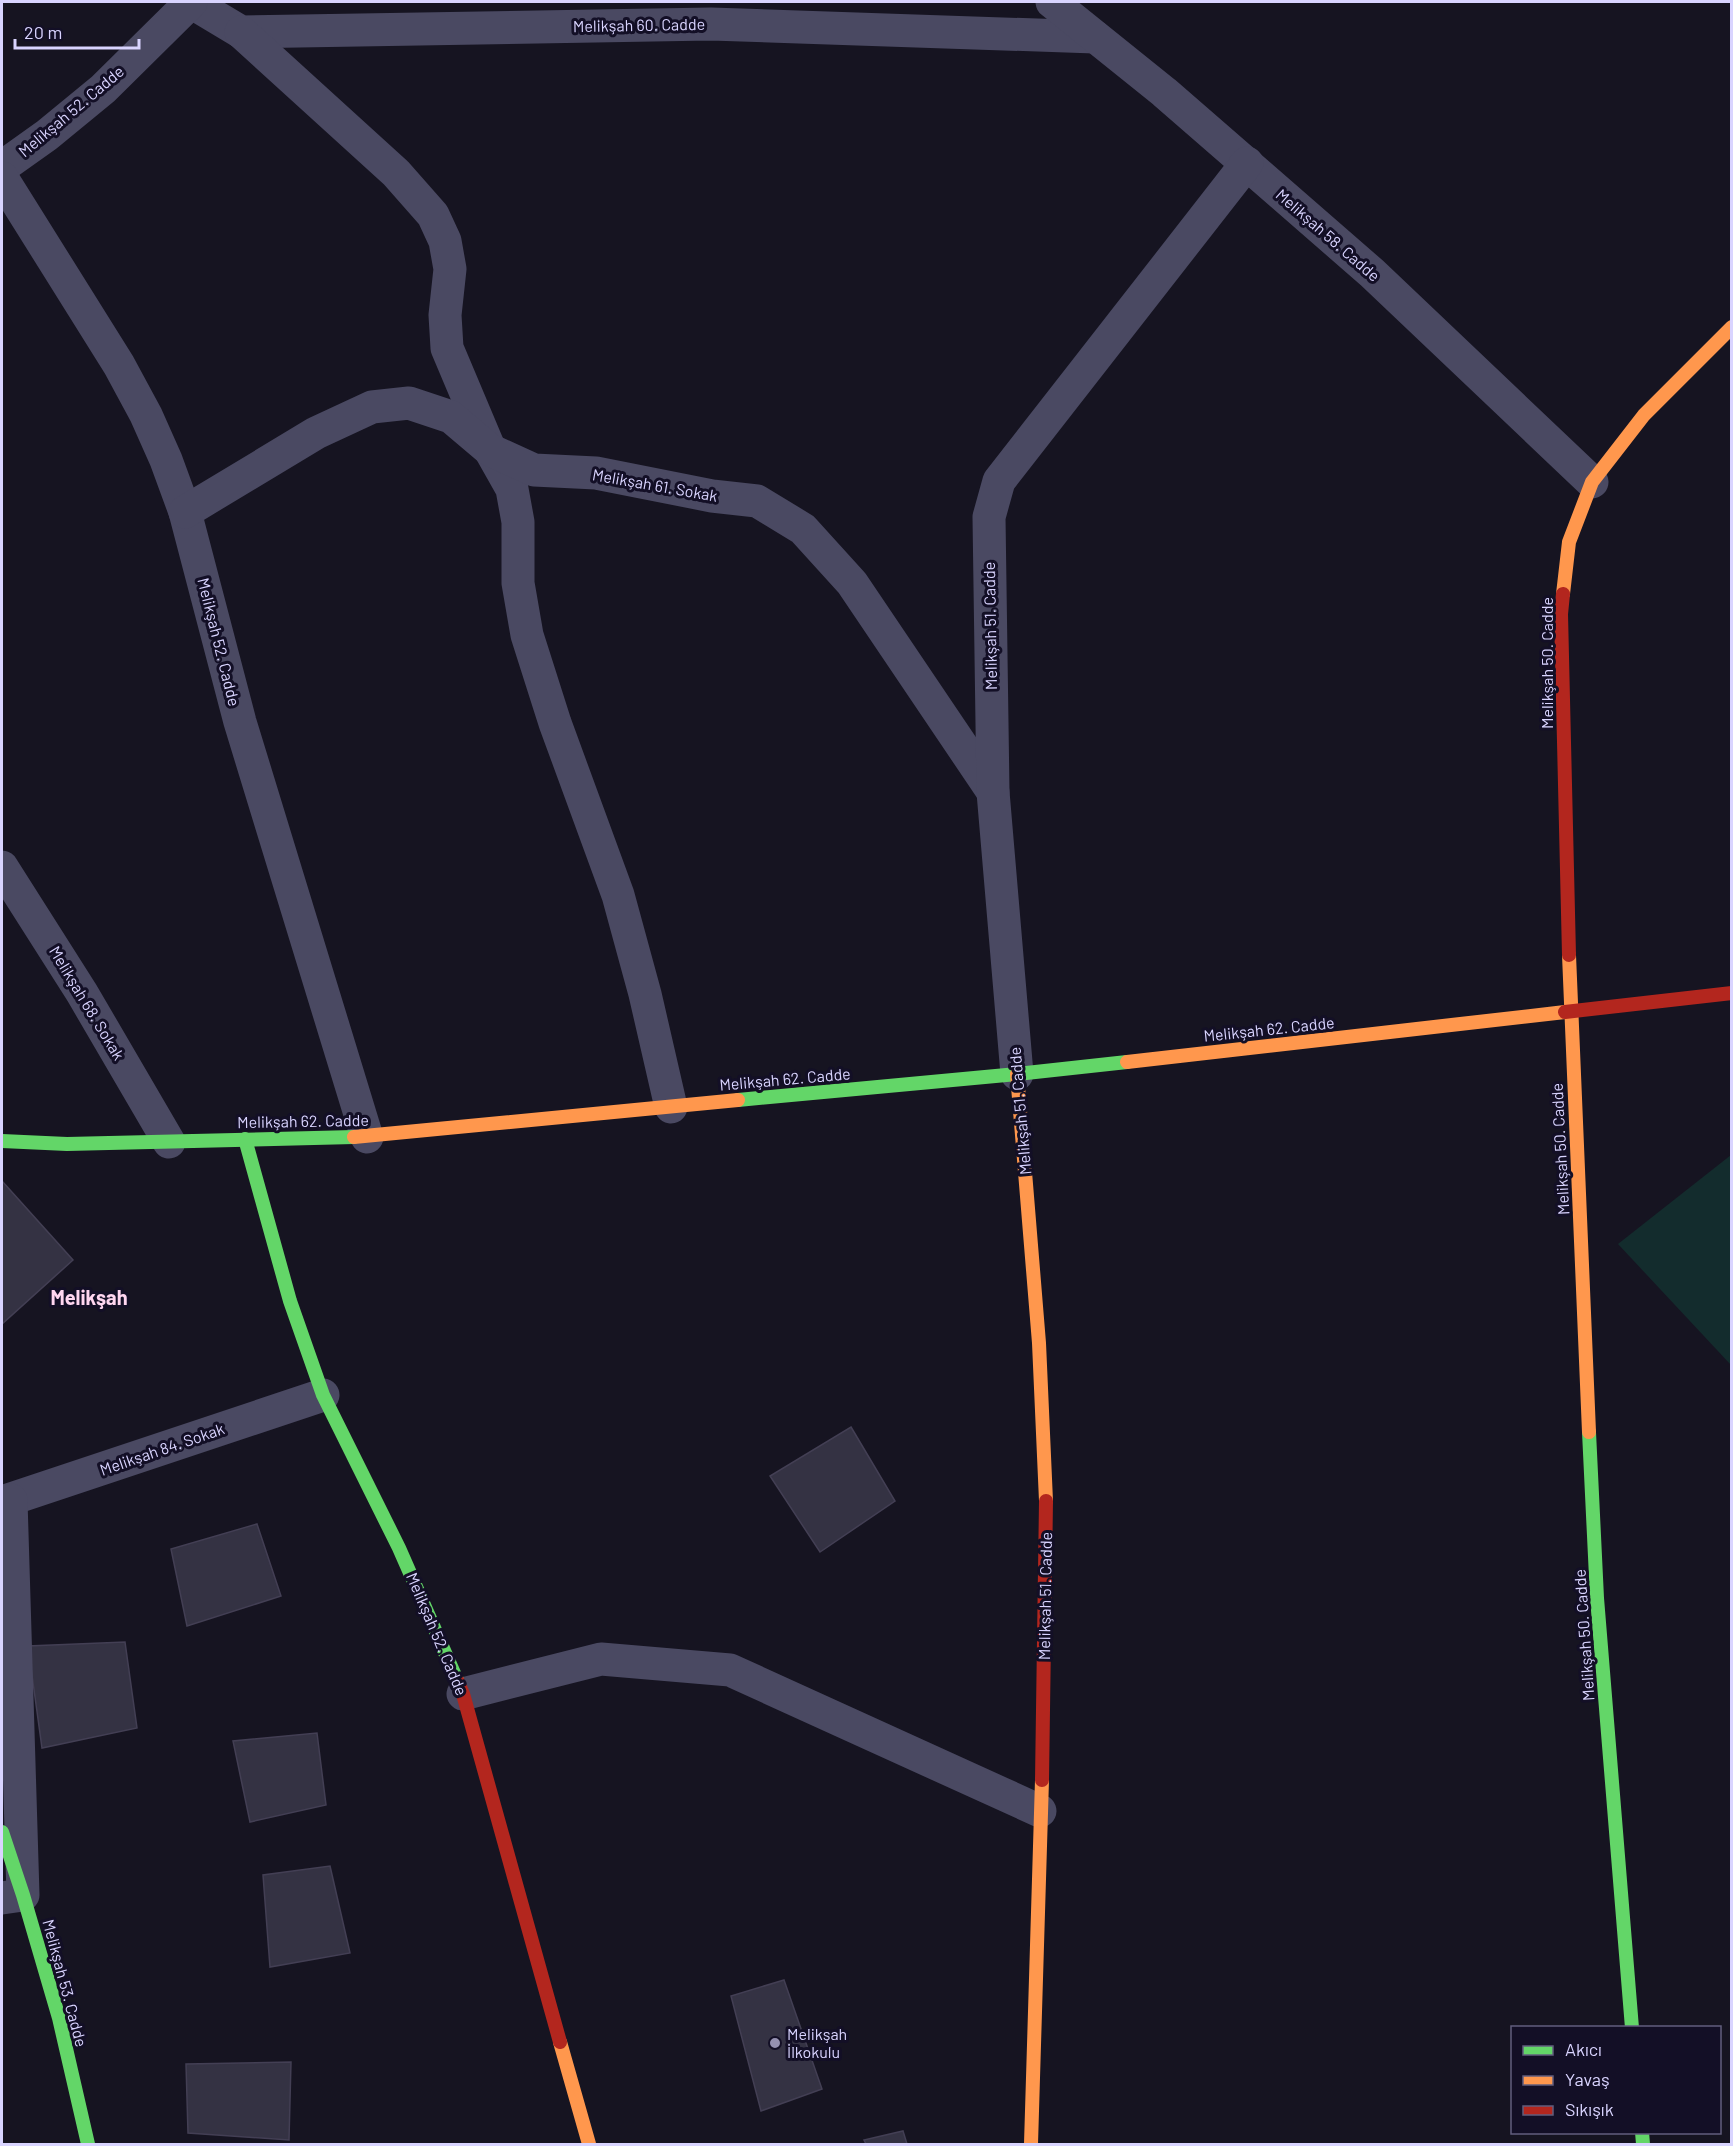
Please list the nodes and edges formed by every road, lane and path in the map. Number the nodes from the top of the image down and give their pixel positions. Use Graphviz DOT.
graph roads {
  1 [pos="191,2"];
  2 [pos="1052,2"];
  3 [pos="241,32"];
  4 [pos="1095,37"];
  5 [pos="1246,164"];
  6 [pos="2,167"];
  7 [pos="2,178"];
  8 [pos="1731,327"];
  9 [pos="490,450"];
  10 [pos="1592,482"];
  11 [pos="185,512"];
  12 [pos="993,792"];
  13 [pos="2,867"];
  14 [pos="1731,993"];
  15 [pos="1570,1012"];
  16 [pos="1017,1074"];
  17 [pos="671,1107"];
  18 [pos="367,1137"];
  19 [pos="245,1139"];
  20 [pos="2,1141"];
  21 [pos="169,1142"];
  22 [pos="323,1395"];
  23 [pos="6,1501"];
  24 [pos="463,1694"];
  25 [pos="1041,1811"];
  26 [pos="2,1832"];
  27 [pos="12,1896"];
  28 [pos="1632,2026"];
  29 [pos="88,2145"];
  30 [pos="589,2145"];
  31 [pos="1031,2145"];
  1 -- 3 [label="street"];
  1 -- 6 [label="street, Melikşah 52. Cadde"];
  2 -- 4 [label="street, Melikşah 58. Cadde"];
  3 -- 4 [label="street, Melikşah 60. Cadde"];
  3 -- 9 [label="street"];
  4 -- 5 [label="street, Melikşah 58. Cadde"];
  5 -- 10 [label="street, Melikşah 58. Cadde"];
  5 -- 12 [label="street, Melikşah 51. Cadde"];
  7 -- 11 [label="street, Melikşah 52. Cadde"];
  8 -- 10 [label="street, Melikşah 50. Cadde"];
  9 -- 11 [label="street, Melikşah 61. Sokak"];
  9 -- 12 [label="street, Melikşah 61. Sokak"];
  9 -- 17 [label="street"];
  10 -- 15 [label="street, Melikşah 50. Cadde"];
  11 -- 18 [label="street, Melikşah 52. Cadde"];
  12 -- 16 [label="street, Melikşah 51. Cadde"];
  13 -- 21 [label="street, Melikşah 68. Sokak"];
  14 -- 15 [label="street, Melikşah 62. Cadde"];
  15 -- 16 [label="street, Melikşah 62. Cadde"];
  15 -- 28 [label="street, Melikşah 50. Cadde"];
  16 -- 17 [label="street, Melikşah 62. Cadde"];
  16 -- 25 [label="street, Melikşah 51. Cadde"];
  17 -- 18 [label="street, Melikşah 62. Cadde"];
  18 -- 19 [label="street, Melikşah 62. Cadde"];
  19 -- 21 [label="street, Melikşah 62. Cadde"];
  19 -- 22 [label="street, Melikşah 52. Cadde"];
  20 -- 21 [label="street, Melikşah 62. Cadde"];
  22 -- 23 [label="street, Melikşah 84. Sokak"];
  22 -- 24 [label="street, Melikşah 52. Cadde"];
  23 -- 27 [label="street"];
  24 -- 25 [label="street"];
  24 -- 30 [label="street, Melikşah 52. Cadde"];
  25 -- 31 [label="street, Melikşah 51. Cadde"];
  26 -- 27 [label="street, Melikşah 53. Cadde"];
  27 -- 29 [label="street, Melikşah 53. Cadde"];
}
